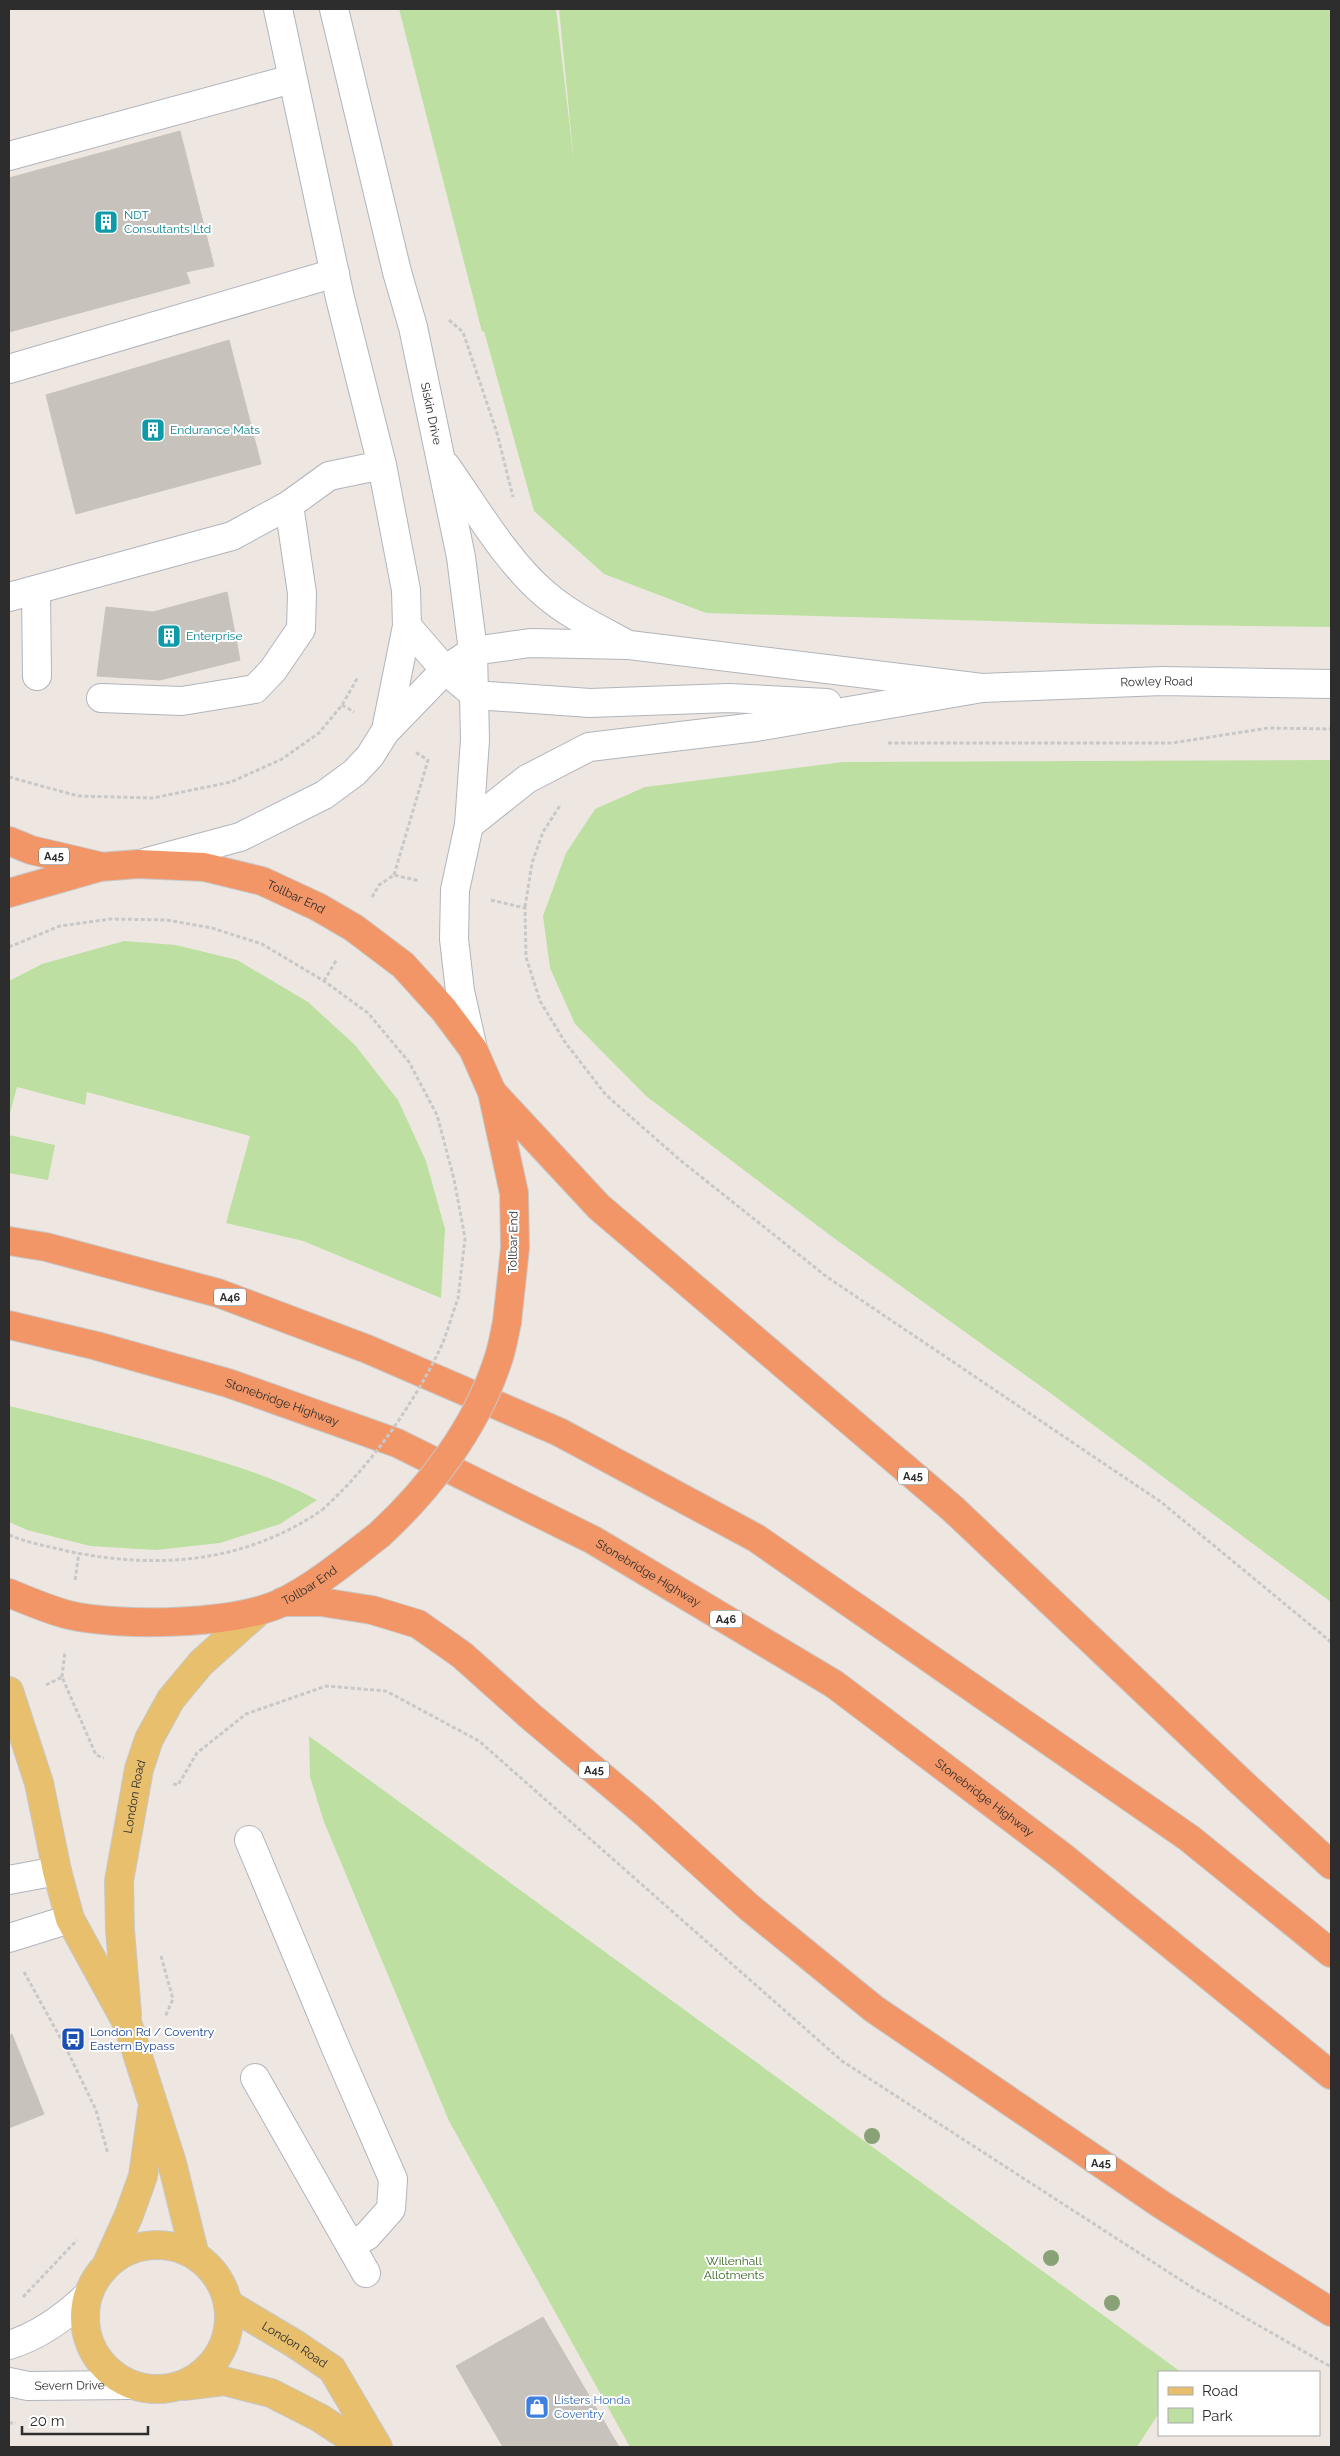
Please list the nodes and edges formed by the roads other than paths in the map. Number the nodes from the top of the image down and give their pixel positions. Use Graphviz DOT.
graph roads {
  1 [pos="278,9"];
  2 [pos="334,9"];
  3 [pos="292,79"];
  4 [pos="9,156"];
  5 [pos="335,273"];
  6 [pos="9,369"];
  7 [pos="439,457"];
  8 [pos="382,465"];
  9 [pos="288,504"];
  10 [pos="36,590"];
  11 [pos="9,597"];
  12 [pos="407,626"];
  13 [pos="629,645"];
  14 [pos="473,651"];
  15 [pos="445,670"];
  16 [pos="37,676"];
  17 [pos="1331,684"];
  18 [pos="982,688"];
  19 [pos="475,695"];
  20 [pos="101,698"];
  21 [pos="876,705"];
  22 [pos="385,732"];
  23 [pos="469,825"];
  24 [pos="9,841"];
  25 [pos="138,864"];
  26 [pos="100,867"];
  27 [pos="9,894"];
  28 [pos="472,1048"];
  29 [pos="492,1092"];
  30 [pos="9,1241"];
  31 [pos="19,1327"];
  32 [pos="9,1593"];
  33 [pos="270,1606"];
  34 [pos="9,1691"];
  35 [pos="249,1840"];
  36 [pos="1331,1865"];
  37 [pos="57,1871"];
  38 [pos="9,1880"];
  39 [pos="70,1919"];
  40 [pos="9,1938"];
  41 [pos="1331,1953"];
  42 [pos="128,2025"];
  43 [pos="1331,2075"];
  44 [pos="255,2078"];
  45 [pos="153,2106"];
  46 [pos="350,2245"];
  47 [pos="194,2252"];
  48 [pos="106,2264"];
  49 [pos="366,2273"];
  50 [pos="88,2295"];
  51 [pos="228,2304"];
  52 [pos="1331,2312"];
  53 [pos="9,2344"];
  54 [pos="9,2382"];
  55 [pos="130,2385"];
  56 [pos="178,2387"];
  57 [pos="364,2447"];
  58 [pos="378,2447"];
  1 -- 3 [label="street"];
  2 -- 7 [label="street, Siskin Drive"];
  3 -- 4 [label="street"];
  3 -- 5 [label="street"];
  5 -- 6 [label="street"];
  5 -- 8 [label="street"];
  7 -- 13 [label="street"];
  7 -- 14 [label="street, Siskin Drive"];
  8 -- 9 [label="street"];
  8 -- 12 [label="street"];
  9 -- 10 [label="street"];
  9 -- 20 [label="street"];
  10 -- 11 [label="street"];
  10 -- 16 [label="street"];
  12 -- 15 [label="street"];
  12 -- 22 [label="street"];
  13 -- 14 [label="street"];
  13 -- 18 [label="street"];
  14 -- 15 [label="street"];
  14 -- 19 [label="street, Siskin Drive"];
  15 -- 19 [label="street"];
  15 -- 22 [label="street"];
  17 -- 18 [label="street, Rowley Road"];
  18 -- 21 [label="street"];
  19 -- 21 [label="street"];
  19 -- 23 [label="street, Siskin Drive"];
  21 -- 23 [label="street"];
  22 -- 25 [label="street"];
  23 -- 28 [label="street, Siskin Drive"];
  24 -- 26 [label="highway, A45"];
  25 -- 26 [label="highway, Tollbar End"];
  25 -- 28 [label="highway, Tollbar End"];
  26 -- 27 [label="highway, Tollbar End"];
  28 -- 29 [label="highway, Tollbar End"];
  29 -- 33 [label="highway, Tollbar End, bridge"];
  29 -- 36 [label="highway, A45"];
  30 -- 41 [label="highway, A46"];
  31 -- 43 [label="highway, Stonebridge Highway / A46"];
  32 -- 33 [label="highway, Tollbar End"];
  33 -- 42 [label="main road, London Road"];
  33 -- 52 [label="highway, A45"];
  34 -- 37 [label="main road, London Road"];
  35 -- 46 [label="street"];
  37 -- 38 [label="street"];
  37 -- 39 [label="main road, London Road"];
  39 -- 40 [label="street"];
  39 -- 42 [label="main road, London Road"];
  42 -- 45 [label="main road, London Road"];
  44 -- 46 [label="street"];
  45 -- 47 [label="main road, London Road"];
  45 -- 48 [label="main road, London Road"];
  46 -- 49 [label="street"];
  47 -- 48 [label="main road"];
  47 -- 51 [label="main road"];
  48 -- 50 [label="main road"];
  50 -- 53 [label="street"];
  50 -- 55 [label="main road"];
  51 -- 56 [label="main road"];
  51 -- 58 [label="main road, London Road"];
  54 -- 55 [label="street, Severn Drive"];
  55 -- 56 [label="main road"];
  56 -- 57 [label="main road"];
}
